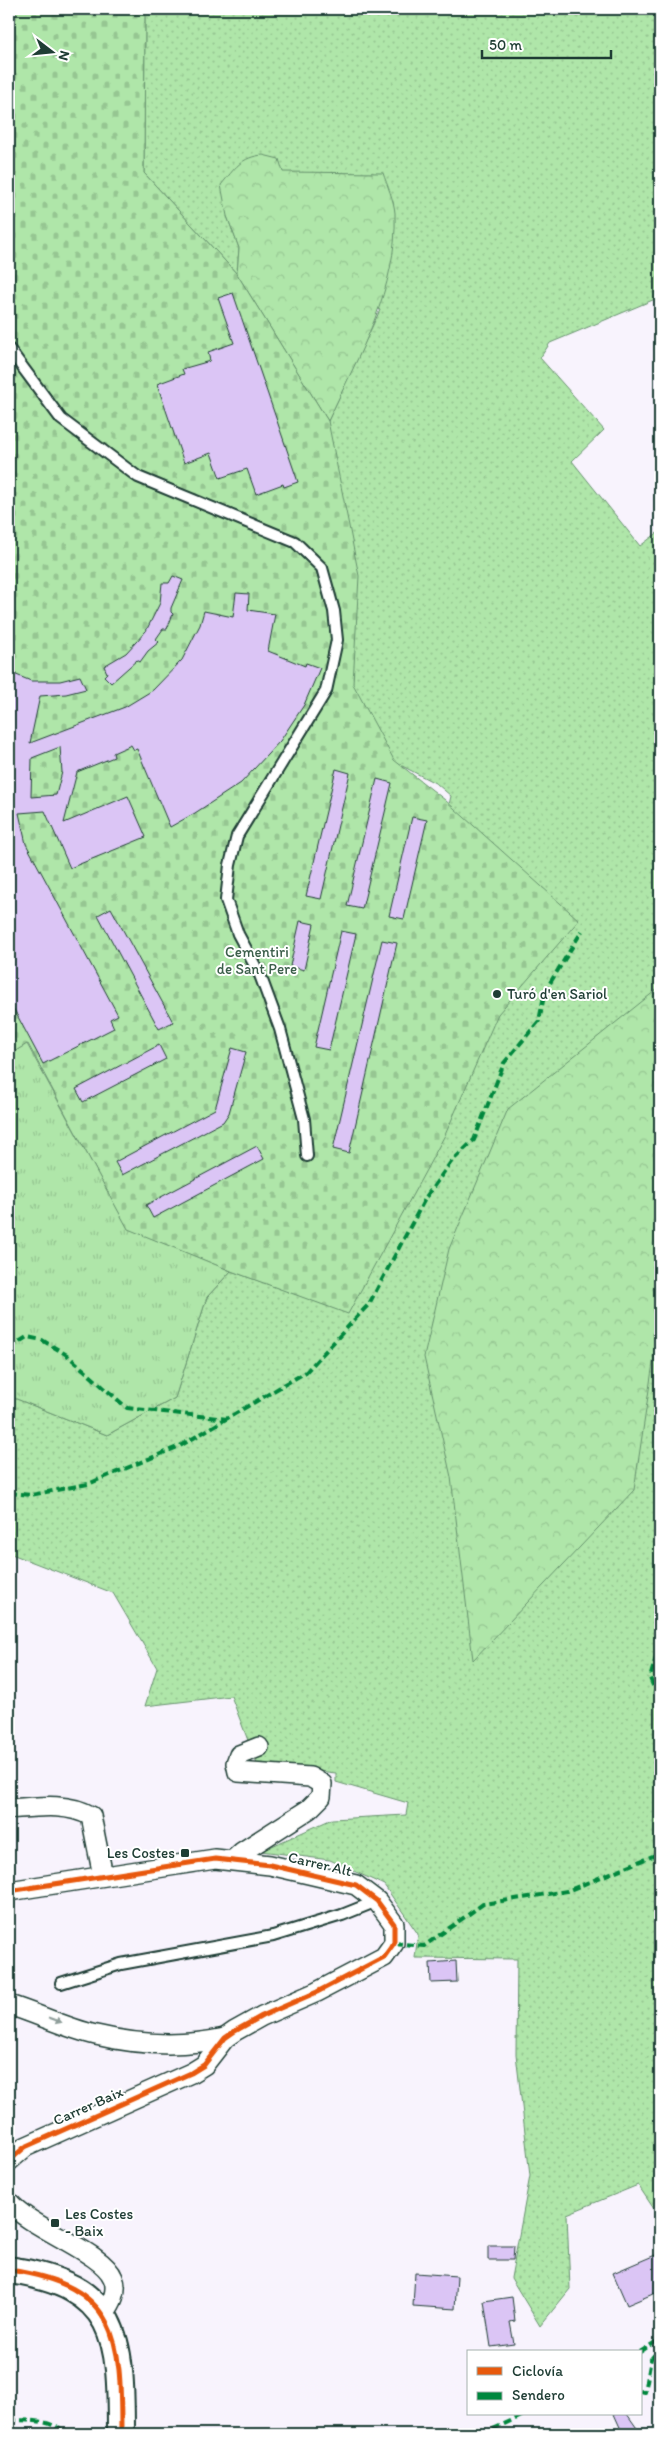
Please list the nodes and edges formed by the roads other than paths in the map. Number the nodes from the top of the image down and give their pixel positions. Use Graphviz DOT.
graph roads {
  1 [pos="9,349"];
  2 [pos="307,1156"];
  3 [pos="259,1748"];
  4 [pos="9,1808"];
  5 [pos="233,1860"];
  6 [pos="103,1876"];
  7 [pos="9,1891"];
  8 [pos="377,1900"];
  9 [pos="62,1983"];
  10 [pos="9,2005"];
  11 [pos="225,2038"];
  12 [pos="176,2045"];
  13 [pos="180,2079"];
  14 [pos="9,2160"];
  15 [pos="9,2202"];
  16 [pos="9,2270"];
  17 [pos="104,2314"];
  18 [pos="121,2425"];
  1 -- 2 [label="lane"];
  3 -- 5 [label="street"];
  4 -- 6 [label="street"];
  5 -- 6 [label="street, Carrer Alt"];
  5 -- 8 [label="street, Carrer Alt"];
  6 -- 7 [label="street, Carrer Alt"];
  8 -- 9 [label="lane"];
  8 -- 11 [label="street, Carrer Alt"];
  10 -- 12 [label="street, one-way"];
  11 -- 12 [label="street"];
  11 -- 13 [label="street, Carrer Alt"];
  12 -- 13 [label="street"];
  13 -- 14 [label="street, Carrer Baix"];
  15 -- 17 [label="street"];
  16 -- 17 [label="street"];
  17 -- 18 [label="street"];
}
